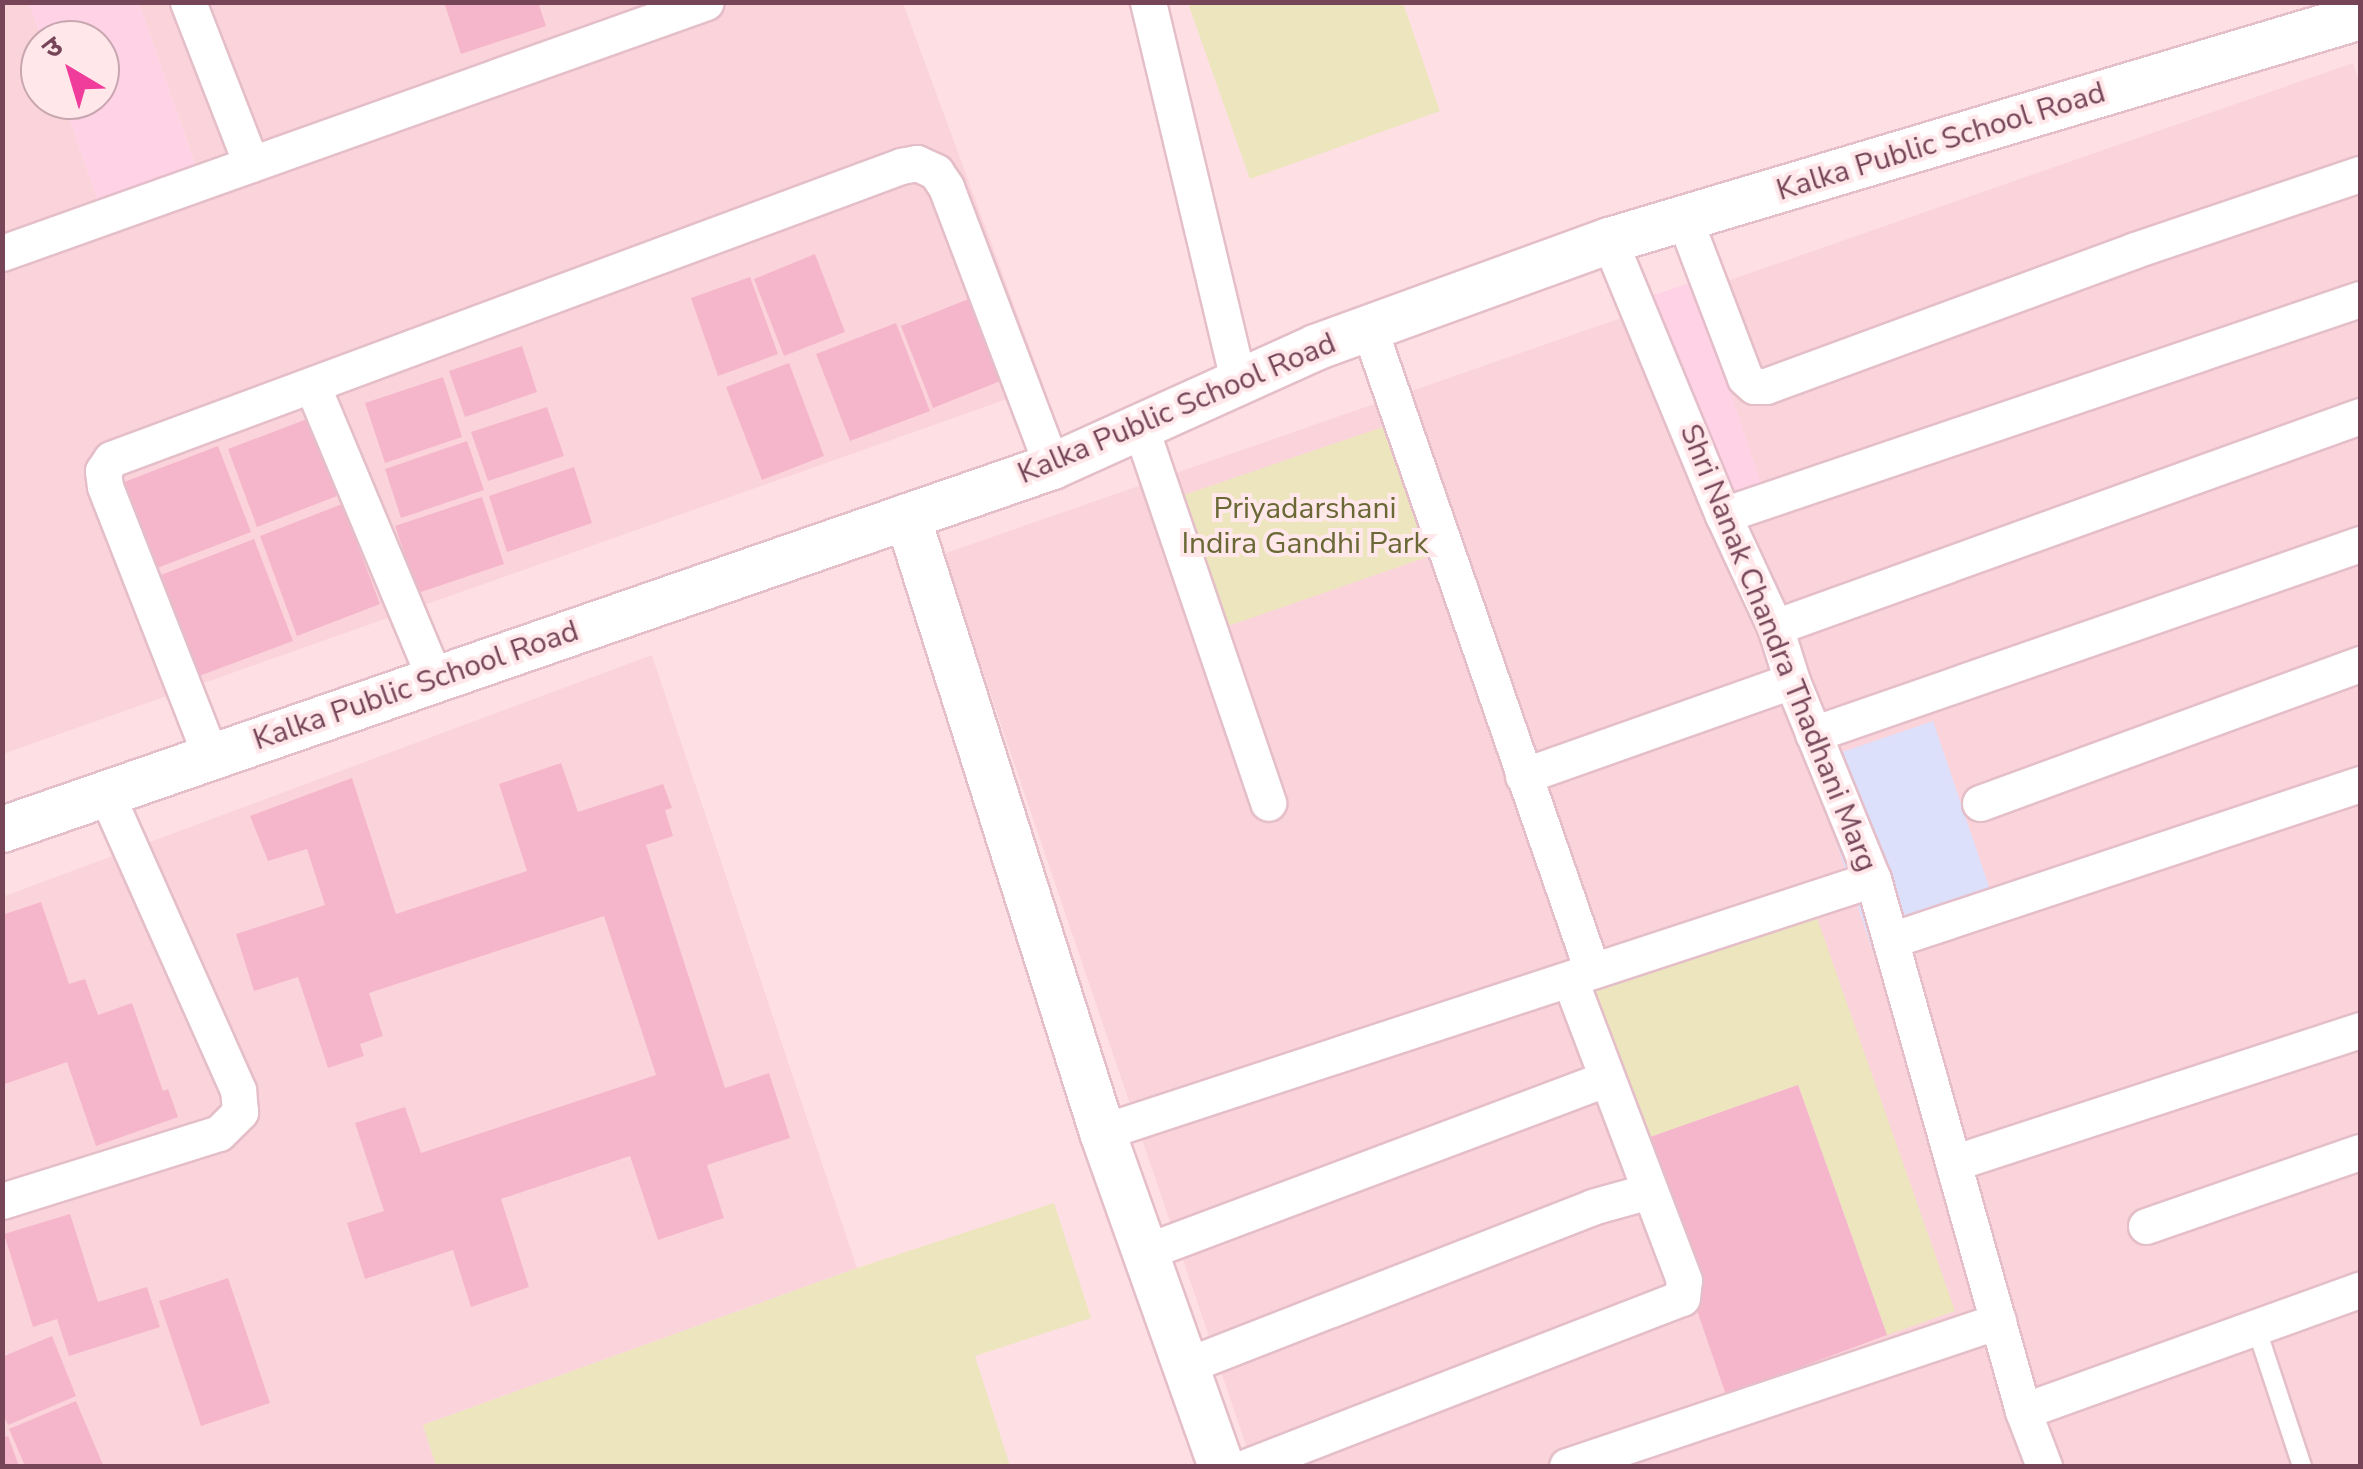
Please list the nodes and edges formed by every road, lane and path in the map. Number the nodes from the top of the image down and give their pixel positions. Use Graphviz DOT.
graph roads {
  1 [pos="188,2"];
  2 [pos="706,2"];
  3 [pos="1148,2"];
  4 [pos="2360,16"];
  5 [pos="251,164"];
  6 [pos="2360,174"];
  7 [pos="1684,218"];
  8 [pos="1609,240"];
  9 [pos="2,253"];
  10 [pos="2360,299"];
  11 [pos="1369,328"];
  12 [pos="1238,381"];
  13 [pos="312,384"];
  14 [pos="2360,416"];
  15 [pos="1140,426"];
  16 [pos="1052,466"];
  17 [pos="1722,515"];
  18 [pos="907,516"];
  19 [pos="2360,544"];
  20 [pos="1775,627"];
  21 [pos="2360,664"];
  22 [pos="435,679"];
  23 [pos="1792,681"];
  24 [pos="1814,734"];
  25 [pos="211,757"];
  26 [pos="1523,776"];
  27 [pos="2360,784"];
  28 [pos="106,793"];
  29 [pos="1268,802"];
  30 [pos="1980,803"];
  31 [pos="2,829"];
  32 [pos="1874,878"];
  33 [pos="1891,940"];
  34 [pos="1581,975"];
  35 [pos="2360,1030"];
  36 [pos="1606,1079"];
  37 [pos="1102,1132"];
  38 [pos="2360,1152"];
  39 [pos="1954,1163"];
  40 [pos="1649,1191"];
  41 [pos="2,1201"];
  42 [pos="2146,1226"];
  43 [pos="1144,1252"];
  44 [pos="2360,1290"];
  45 [pos="1998,1321"];
  46 [pos="2256,1327"];
  47 [pos="1184,1366"];
  48 [pos="2023,1411"];
  49 [pos="1221,1466"];
  50 [pos="1248,1466"];
  51 [pos="1567,1466"];
  52 [pos="2044,1466"];
  53 [pos="2302,1466"];
  1 -- 5 [label="street"];
  2 -- 5 [label="street"];
  3 -- 12 [label="street"];
  4 -- 7 [label="street, Kalka Public School Road"];
  5 -- 9 [label="street"];
  6 -- 7 [label="street"];
  7 -- 8 [label="street, Kalka Public School Road"];
  8 -- 11 [label="street, Kalka Public School Road"];
  8 -- 17 [label="street, Shri Nanak Chandra Thadhani Marg"];
  10 -- 17 [label="street"];
  11 -- 12 [label="street, Kalka Public School Road"];
  11 -- 26 [label="street"];
  12 -- 15 [label="street, Kalka Public School Road"];
  13 -- 16 [label="street"];
  13 -- 22 [label="street"];
  13 -- 25 [label="street"];
  14 -- 20 [label="street"];
  15 -- 16 [label="street, Kalka Public School Road"];
  15 -- 29 [label="street"];
  16 -- 18 [label="street, Kalka Public School Road"];
  17 -- 20 [label="street, Shri Nanak Chandra Thadhani Marg"];
  18 -- 22 [label="street, Kalka Public School Road"];
  18 -- 37 [label="street"];
  19 -- 24 [label="street"];
  20 -- 23 [label="street, Shri Nanak Chandra Thadhani Marg"];
  21 -- 30 [label="street"];
  22 -- 25 [label="street, Kalka Public School Road"];
  23 -- 24 [label="street, Shri Nanak Chandra Thadhani Marg"];
  23 -- 26 [label="street"];
  24 -- 32 [label="street, Shri Nanak Chandra Thadhani Marg"];
  25 -- 28 [label="street, Kalka Public School Road"];
  26 -- 34 [label="street"];
  27 -- 33 [label="street"];
  28 -- 31 [label="street, Kalka Public School Road"];
  28 -- 41 [label="street"];
  32 -- 33 [label="street, Shri Nanak Chandra Thadhani Marg"];
  32 -- 34 [label="street"];
  33 -- 39 [label="street, Shri Nanak Chandra Thadhani Marg"];
  34 -- 36 [label="street"];
  34 -- 37 [label="street"];
  35 -- 39 [label="street"];
  36 -- 40 [label="street"];
  36 -- 43 [label="street"];
  37 -- 43 [label="street"];
  38 -- 42 [label="street"];
  39 -- 45 [label="street, Shri Nanak Chandra Thadhani Marg"];
  40 -- 47 [label="street"];
  40 -- 50 [label="street"];
  43 -- 47 [label="street"];
  44 -- 46 [label="street"];
  45 -- 48 [label="street, Shri Nanak Chandra Thadhani Marg"];
  45 -- 51 [label="street"];
  46 -- 48 [label="street"];
  46 -- 53 [label="lane"];
  47 -- 49 [label="street"];
  48 -- 52 [label="street, Shri Nanak Chandra Thadhani Marg"];
}
